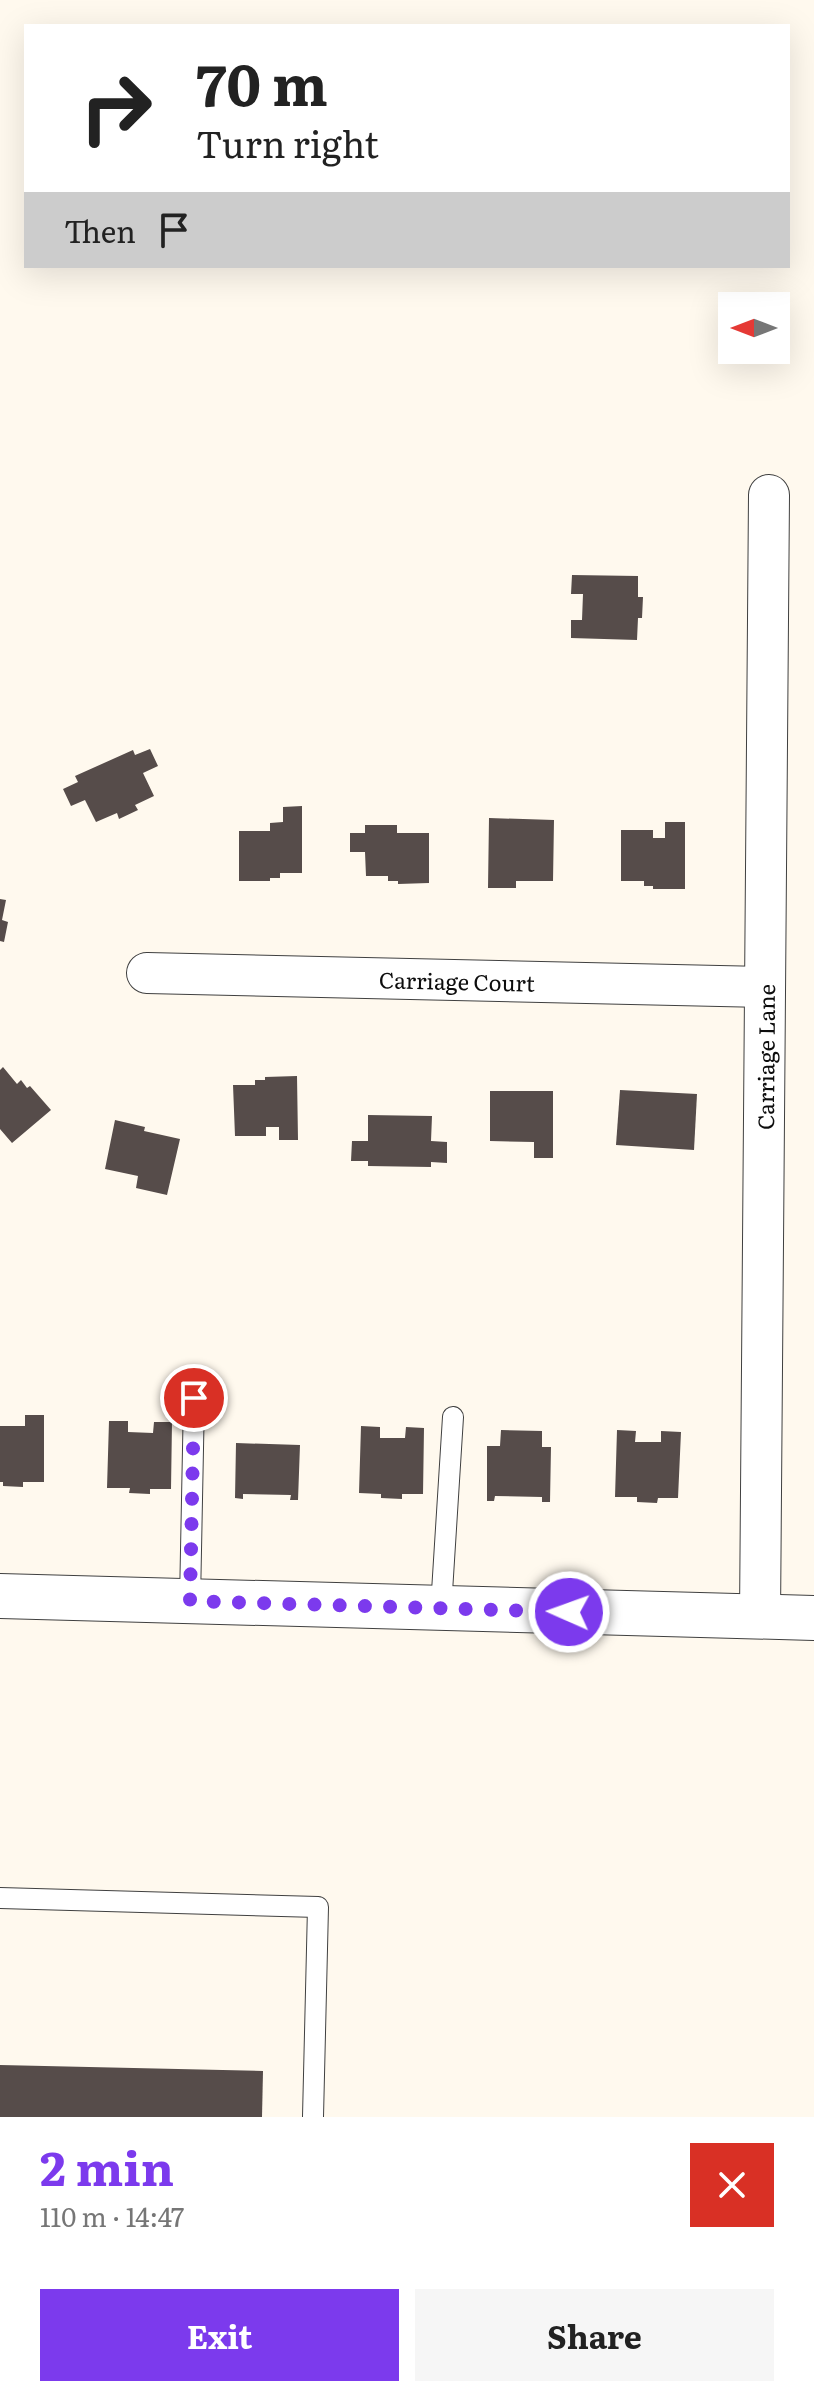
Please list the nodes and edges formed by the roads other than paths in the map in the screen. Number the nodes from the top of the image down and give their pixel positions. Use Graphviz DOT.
graph roads {
  1 [pos="769,495"];
  2 [pos="147,973"];
  3 [pos="765,987"];
  4 [pos="194,1398"];
  5 [pos="453,1417"];
  6 [pos="0,1596"];
  7 [pos="190,1601"];
  8 [pos="441,1608"];
  9 [pos="760,1617"];
  10 [pos="814,1618"];
  11 [pos="0,1898"];
  12 [pos="313,2117"];
  1 -- 3 [label="street, Carriage Lane"];
  2 -- 3 [label="street, Carriage Court"];
  3 -- 9 [label="street, Carriage Lane"];
  4 -- 7 [label="lane"];
  5 -- 8 [label="lane"];
  6 -- 7 [label="street"];
  7 -- 8 [label="street"];
  8 -- 9 [label="street"];
  9 -- 10 [label="street"];
  11 -- 12 [label="lane"];
}
